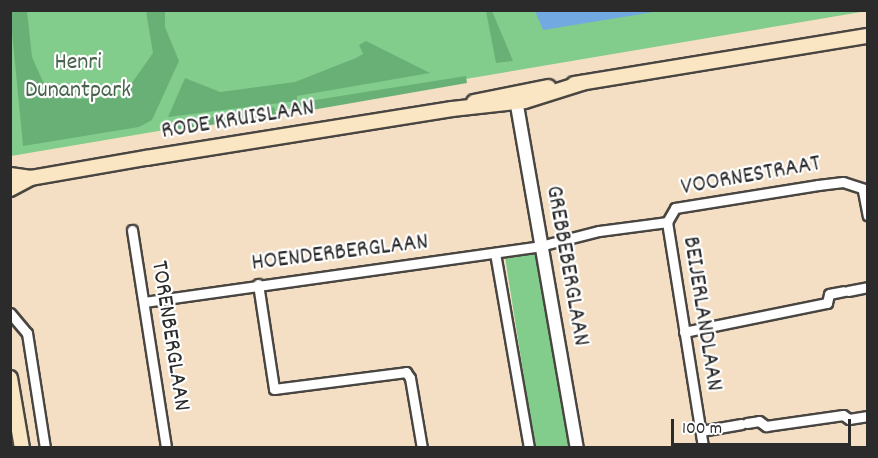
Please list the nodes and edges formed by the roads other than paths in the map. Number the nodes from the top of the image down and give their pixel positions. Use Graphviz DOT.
graph roads {
  1 [pos="867,36"];
  2 [pos="516,97"];
  3 [pos="10,175"];
  4 [pos="32,178"];
  5 [pos="10,189"];
  6 [pos="865,190"];
  7 [pos="867,216"];
  8 [pos="666,222"];
  9 [pos="132,230"];
  10 [pos="540,246"];
  11 [pos="495,253"];
  12 [pos="258,284"];
  13 [pos="867,288"];
  14 [pos="144,302"];
  15 [pos="10,313"];
  16 [pos="684,332"];
  17 [pos="10,378"];
  18 [pos="867,416"];
  19 [pos="700,431"];
  20 [pos="22,447"];
  21 [pos="45,447"];
  22 [pos="166,447"];
  23 [pos="423,447"];
  24 [pos="529,447"];
  25 [pos="577,447"];
  26 [pos="703,447"];
  1 -- 2 [label="main road, RODE KRUISLAAN"];
  2 -- 4 [label="main road, RODE KRUISLAAN"];
  2 -- 10 [label="street, GREBBEBERGLAAN"];
  3 -- 4 [label="main road, RODE KRUISLAAN"];
  4 -- 5 [label="main road, RODE KRUISLAAN"];
  6 -- 7 [label="street"];
  6 -- 8 [label="street, VOORNESTRAAT"];
  8 -- 10 [label="street, VOORNESTRAAT"];
  8 -- 16 [label="street, BEIJERLANDLAAN"];
  9 -- 14 [label="street, TORENBERGLAAN"];
  10 -- 11 [label="street, HOENDERBERGLAAN"];
  10 -- 25 [label="street, GREBBEBERGLAAN"];
  11 -- 12 [label="street, HOENDERBERGLAAN"];
  11 -- 24 [label="street"];
  12 -- 14 [label="street, HOENDERBERGLAAN"];
  12 -- 23 [label="street"];
  13 -- 16 [label="street"];
  14 -- 22 [label="street, TORENBERGLAAN"];
  15 -- 21 [label="street"];
  16 -- 19 [label="street, BEIJERLANDLAAN"];
  17 -- 20 [label="main road"];
  18 -- 19 [label="street"];
  19 -- 26 [label="street, BEIJERLANDLAAN"];
}
